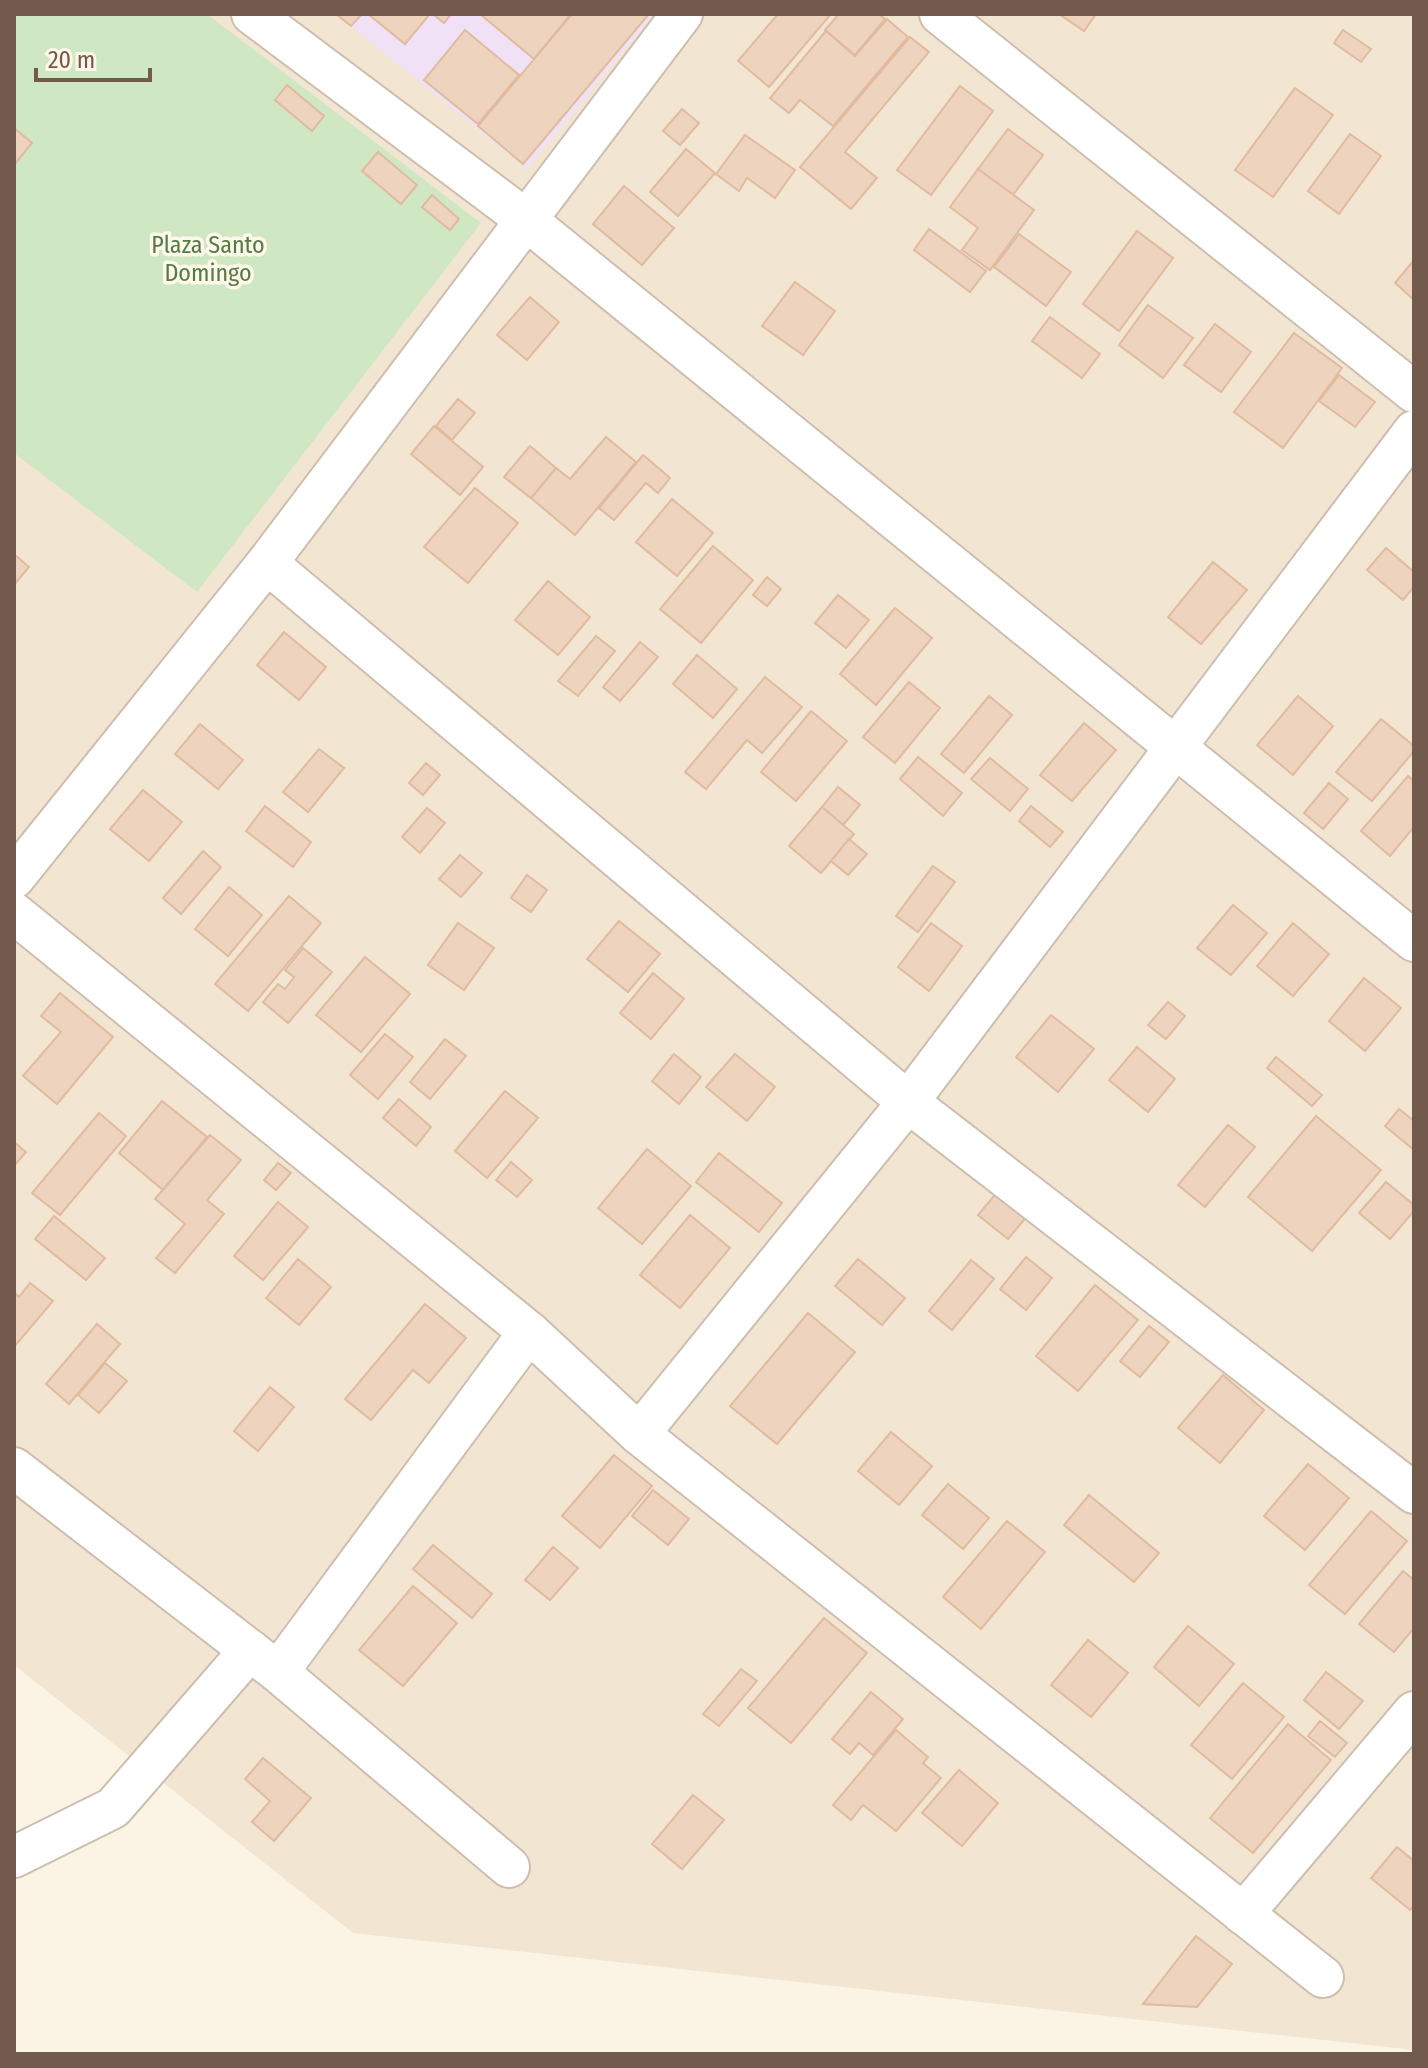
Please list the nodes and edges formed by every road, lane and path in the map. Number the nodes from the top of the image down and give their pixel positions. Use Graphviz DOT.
graph roads {
  1 [pos="252,14"];
  2 [pos="682,14"];
  3 [pos="940,14"];
  4 [pos="525,219"];
  5 [pos="1414,392"];
  6 [pos="1414,431"];
  7 [pos="267,563"];
  8 [pos="1176,747"];
  9 [pos="14,878"];
  10 [pos="14,913"];
  11 [pos="1414,941"];
  12 [pos="908,1102"];
  13 [pos="529,1332"];
  14 [pos="639,1434"];
  15 [pos="14,1468"];
  16 [pos="1414,1493"];
  17 [pos="264,1661"];
  18 [pos="1414,1712"];
  19 [pos="14,1857"];
  20 [pos="509,1867"];
  21 [pos="1243,1914"];
  22 [pos="1323,1977"];
  1 -- 4 [label="street"];
  2 -- 4 [label="street"];
  3 -- 5 [label="street"];
  4 -- 7 [label="street"];
  4 -- 8 [label="street"];
  6 -- 8 [label="street"];
  7 -- 9 [label="street"];
  7 -- 12 [label="street"];
  8 -- 11 [label="street"];
  8 -- 12 [label="street"];
  10 -- 13 [label="street"];
  12 -- 14 [label="street"];
  12 -- 16 [label="street"];
  13 -- 14 [label="street"];
  13 -- 17 [label="street"];
  14 -- 21 [label="street"];
  15 -- 17 [label="street"];
  17 -- 19 [label="street"];
  17 -- 20 [label="street"];
  18 -- 21 [label="street"];
  21 -- 22 [label="street"];
}
